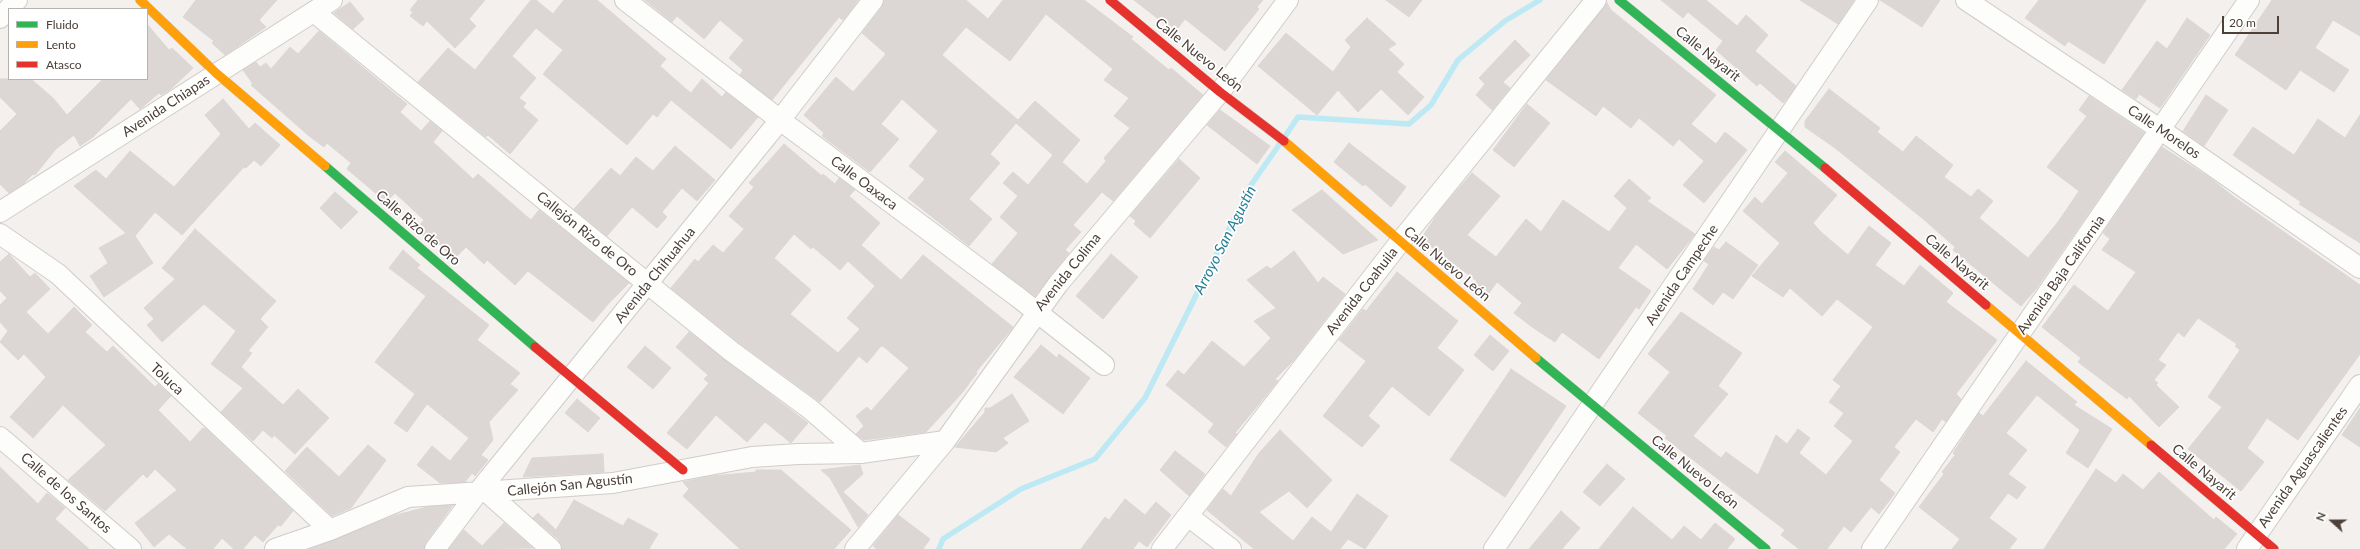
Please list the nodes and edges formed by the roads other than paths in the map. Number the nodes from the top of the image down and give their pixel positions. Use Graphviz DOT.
graph roads {
  1 [pos="17,0"];
  2 [pos="140,0"];
  3 [pos="332,0"];
  4 [pos="625,0"];
  5 [pos="873,0"];
  6 [pos="1110,0"];
  7 [pos="1288,0"];
  8 [pos="1596,0"];
  9 [pos="1619,0"];
  10 [pos="1868,0"];
  11 [pos="1966,0"];
  12 [pos="2249,0"];
  13 [pos="9,8"];
  14 [pos="8,10"];
  15 [pos="314,12"];
  16 [pos="0,18"];
  17 [pos="216,73"];
  18 [pos="1220,92"];
  19 [pos="780,120"];
  20 [pos="2161,130"];
  21 [pos="1780,131"];
  22 [pos="0,212"];
  23 [pos="0,234"];
  24 [pos="1400,242"];
  25 [pos="2360,268"];
  26 [pos="648,284"];
  27 [pos="1036,311"];
  28 [pos="2019,334"];
  29 [pos="1104,365"];
  30 [pos="572,379"];
  31 [pos="2360,385"];
  32 [pos="1592,406"];
  33 [pos="0,437"];
  34 [pos="945,441"];
  35 [pos="861,453"];
  36 [pos="683,470"];
  37 [pos="483,492"];
  38 [pos="1188,516"];
  39 [pos="330,530"];
  40 [pos="2251,542"];
  41 [pos="131,549"];
  42 [pos="275,549"];
  43 [pos="435,549"];
  44 [pos="551,549"];
  45 [pos="855,549"];
  46 [pos="1162,549"];
  47 [pos="1231,549"];
  48 [pos="1494,549"];
  49 [pos="1766,549"];
  50 [pos="1872,549"];
  51 [pos="2274,549"];
  1 -- 13 [label="street"];
  2 -- 17 [label="street, Calle Rizo de Oro"];
  3 -- 15 [label="street, Avenida Chiapas"];
  4 -- 19 [label="street, Calle Oaxaca"];
  5 -- 19 [label="street, Avenida Chihuahua"];
  6 -- 18 [label="street, Calle Nuevo León"];
  7 -- 18 [label="street, Avenida Colima"];
  8 -- 24 [label="street, Avenida Coahuila"];
  9 -- 21 [label="street, Calle Nayarit"];
  10 -- 21 [label="street, Avenida Campeche"];
  11 -- 20 [label="street, Calle Morelos"];
  12 -- 20 [label="street, Avenida Baja California"];
  14 -- 16 [label="street"];
  15 -- 17 [label="street, Avenida Chiapas"];
  15 -- 26 [label="street, Callejón Rizo de Oro"];
  17 -- 22 [label="street, Avenida Chiapas"];
  17 -- 30 [label="street, Calle Rizo de Oro"];
  18 -- 24 [label="street, Calle Nuevo León"];
  18 -- 27 [label="street, Avenida Colima"];
  19 -- 26 [label="street, Avenida Chihuahua"];
  19 -- 27 [label="street, Calle Oaxaca"];
  20 -- 25 [label="street, Calle Morelos"];
  20 -- 28 [label="street, Avenida Baja California"];
  21 -- 28 [label="street, Calle Nayarit"];
  21 -- 32 [label="street, Avenida Campeche"];
  23 -- 39 [label="street, Toluca"];
  24 -- 32 [label="street, Calle Nuevo León"];
  24 -- 38 [label="street, Avenida Coahuila"];
  26 -- 30 [label="street, Avenida Chihuahua"];
  26 -- 35 [label="street, Callejón Rizo de Oro"];
  27 -- 29 [label="street, Calle Oaxaca"];
  27 -- 34 [label="street, Avenida Colima"];
  28 -- 40 [label="street, Calle Nayarit"];
  28 -- 50 [label="street, Avenida Baja California"];
  30 -- 36 [label="street, Calle Rizo de Oro"];
  30 -- 37 [label="street, Avenida Chihuahua"];
  31 -- 40 [label="street, Avenida Aguascalientes"];
  32 -- 48 [label="street, Avenida Campeche"];
  32 -- 49 [label="street, Calle Nuevo León"];
  33 -- 41 [label="street, Calle de los Santos"];
  34 -- 35 [label="street, Callejón San Agustín"];
  34 -- 45 [label="street, Avenida Colima"];
  35 -- 36 [label="street, Callejón San Agustín"];
  36 -- 37 [label="street, Callejón San Agustín"];
  37 -- 39 [label="street, Callejón San Agustín"];
  37 -- 43 [label="street, Avenida Chihuahua"];
  37 -- 44 [label="street"];
  38 -- 46 [label="street, Avenida Coahuila"];
  38 -- 47 [label="street"];
  39 -- 42 [label="street, Callejón San Agustín"];
  40 -- 51 [label="street, Calle Nayarit"];
}
